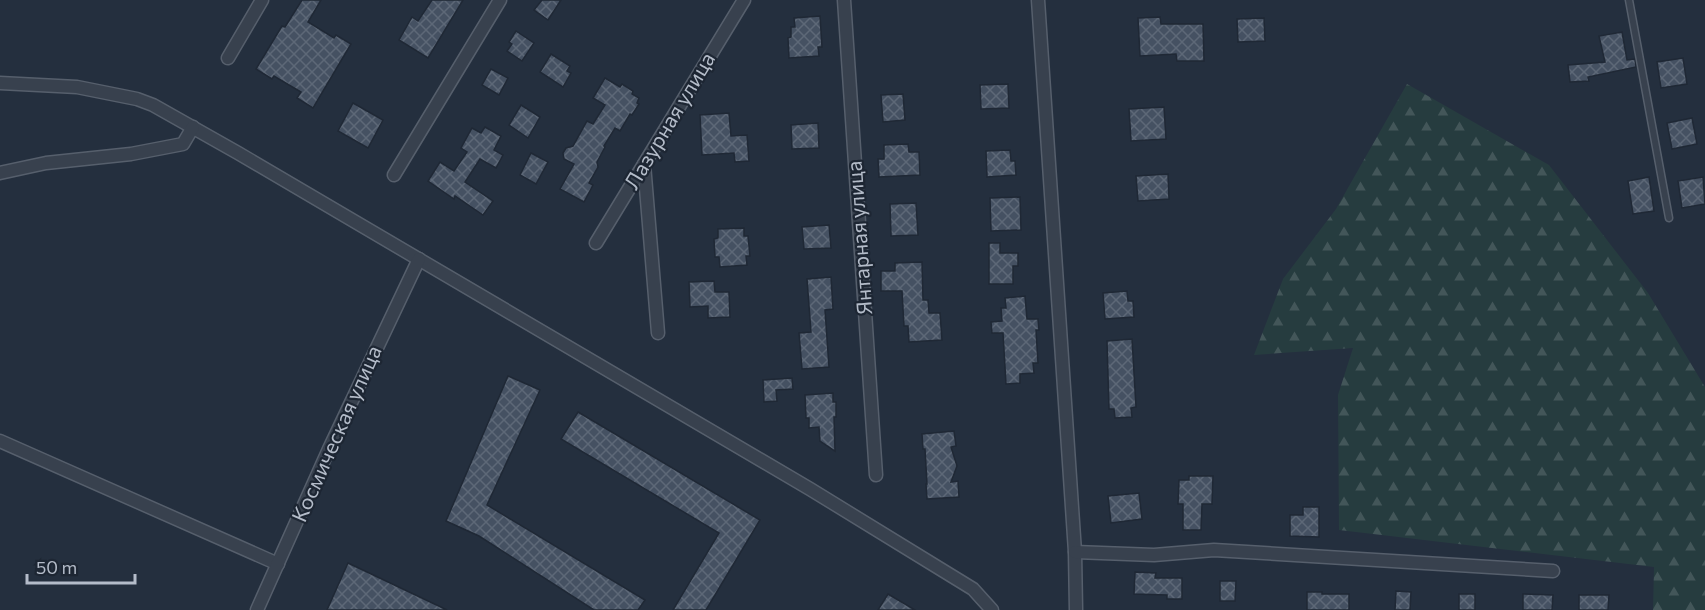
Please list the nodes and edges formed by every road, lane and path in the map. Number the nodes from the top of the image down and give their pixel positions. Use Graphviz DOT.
graph roads {
  1 [pos="261,0"];
  2 [pos="500,0"];
  3 [pos="744,0"];
  4 [pos="844,0"];
  5 [pos="1038,0"];
  6 [pos="1629,0"];
  7 [pos="228,58"];
  8 [pos="0,83"];
  9 [pos="194,128"];
  10 [pos="644,164"];
  11 [pos="0,173"];
  12 [pos="394,175"];
  13 [pos="1669,218"];
  14 [pos="596,243"];
  15 [pos="419,259"];
  16 [pos="658,333"];
  17 [pos="0,441"];
  18 [pos="876,475"];
  19 [pos="1075,552"];
  20 [pos="278,564"];
  21 [pos="1553,571"];
  22 [pos="257,610"];
  23 [pos="992,610"];
  24 [pos="1076,610"];
  1 -- 7 [label="street"];
  2 -- 12 [label="street"];
  3 -- 10 [label="street, Лазурная улица"];
  4 -- 18 [label="street, Янтарная улица"];
  5 -- 19 [label="street"];
  6 -- 13 [label="lane"];
  8 -- 9 [label="street"];
  9 -- 11 [label="street"];
  9 -- 15 [label="street"];
  10 -- 14 [label="street, Лазурная улица"];
  10 -- 16 [label="street"];
  15 -- 20 [label="street, Космическая улица"];
  15 -- 23 [label="street"];
  17 -- 20 [label="street"];
  19 -- 21 [label="street"];
  19 -- 24 [label="street"];
  20 -- 22 [label="street, Космическая улица"];
}
